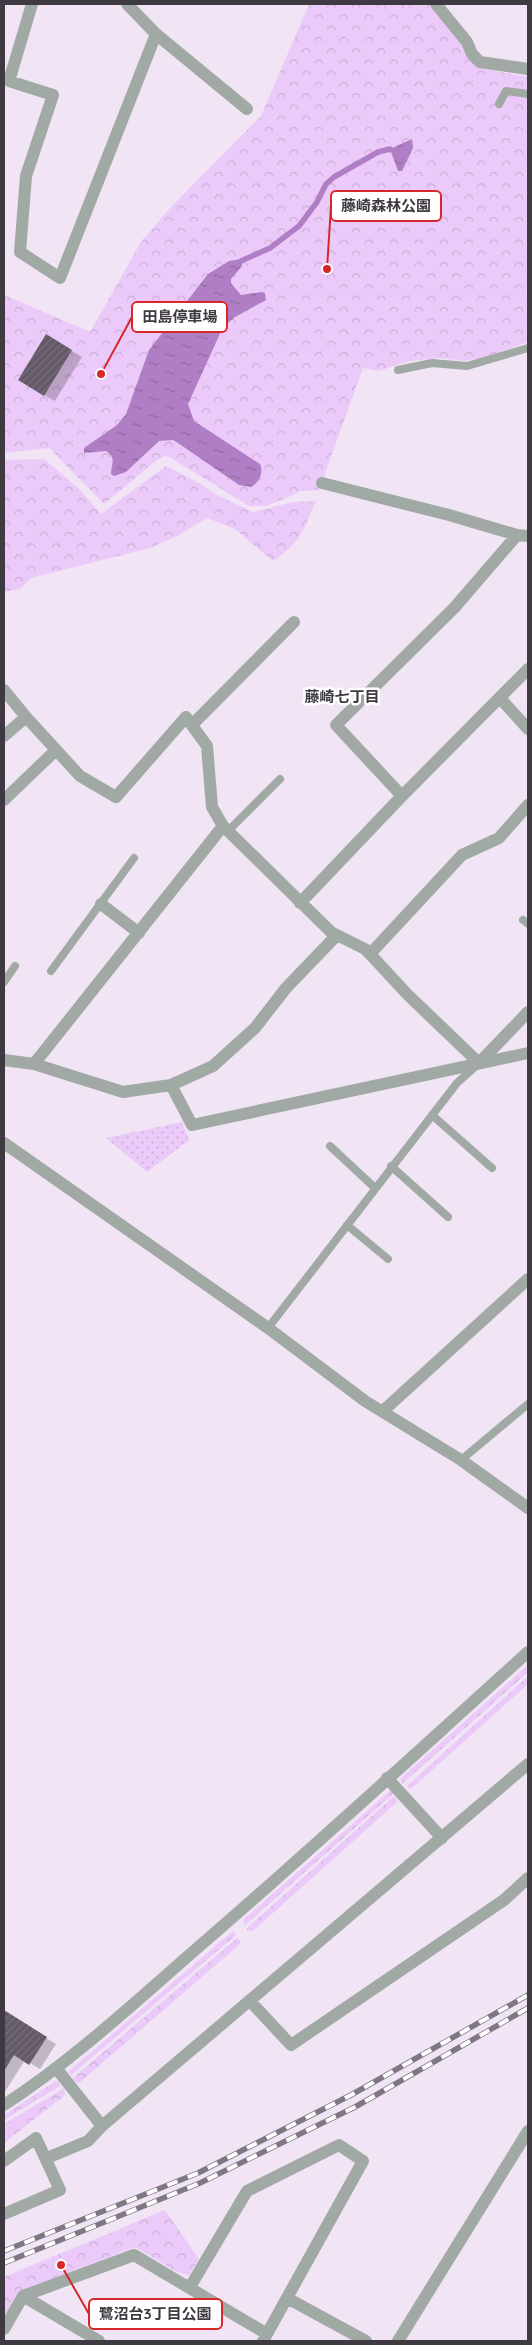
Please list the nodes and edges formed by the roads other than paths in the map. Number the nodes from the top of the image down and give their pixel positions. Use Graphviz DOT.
graph roads {
  1 [pos="32,4"];
  2 [pos="127,4"];
  3 [pos="436,4"];
  4 [pos="156,34"];
  5 [pos="528,69"];
  6 [pos="528,94"];
  7 [pos="499,104"];
  8 [pos="247,109"];
  9 [pos="528,348"];
  10 [pos="398,370"];
  11 [pos="322,483"];
  12 [pos="523,536"];
  13 [pos="294,622"];
  14 [pos="528,669"];
  15 [pos="4,690"];
  16 [pos="500,698"];
  17 [pos="26,717"];
  18 [pos="193,724"];
  19 [pos="528,729"];
  20 [pos="4,736"];
  21 [pos="56,750"];
  22 [pos="280,779"];
  23 [pos="402,796"];
  24 [pos="4,800"];
  25 [pos="528,805"];
  26 [pos="226,828"];
  27 [pos="134,858"];
  28 [pos="300,903"];
  29 [pos="101,904"];
  30 [pos="139,934"];
  31 [pos="337,935"];
  32 [pos="370,954"];
  33 [pos="15,966"];
  34 [pos="51,971"];
  35 [pos="4,982"];
  36 [pos="528,1012"];
  37 [pos="528,1053"];
  38 [pos="4,1060"];
  39 [pos="479,1063"];
  40 [pos="34,1064"];
  41 [pos="171,1085"];
  42 [pos="432,1115"];
  43 [pos="4,1142"];
  44 [pos="330,1146"];
  45 [pos="392,1166"];
  46 [pos="492,1168"];
  47 [pos="375,1188"];
  48 [pos="448,1217"];
  49 [pos="347,1225"];
  50 [pos="388,1260"];
  51 [pos="528,1278"];
  52 [pos="268,1328"];
  53 [pos="528,1404"];
  54 [pos="383,1411"];
  55 [pos="461,1460"];
  56 [pos="528,1508"];
  57 [pos="528,1652"];
  58 [pos="528,1764"];
  59 [pos="388,1778"];
  60 [pos="442,1838"];
  61 [pos="528,1878"];
  62 [pos="250,2001"];
  63 [pos="56,2068"];
  64 [pos="4,2105"];
  65 [pos="102,2126"];
  66 [pos="528,2131"];
  67 [pos="47,2158"];
  68 [pos="4,2161"];
  69 [pos="4,2214"];
  70 [pos="190,2287"];
  71 [pos="23,2296"];
  72 [pos="287,2298"];
  73 [pos="4,2329"];
  74 [pos="265,2338"];
  75 [pos="99,2341"];
  76 [pos="366,2341"];
  77 [pos="398,2341"];
  1 -- 4 [label="street"];
  2 -- 4 [label="street"];
  3 -- 5 [label="street"];
  4 -- 8 [label="street"];
  6 -- 7 [label="lane"];
  9 -- 10 [label="lane"];
  11 -- 12 [label="street"];
  12 -- 23 [label="street"];
  13 -- 18 [label="street"];
  14 -- 16 [label="street"];
  15 -- 17 [label="street"];
  16 -- 19 [label="street"];
  16 -- 23 [label="street"];
  17 -- 20 [label="street"];
  17 -- 21 [label="street"];
  18 -- 21 [label="street"];
  18 -- 26 [label="street"];
  21 -- 24 [label="street"];
  22 -- 26 [label="lane"];
  23 -- 28 [label="street"];
  25 -- 32 [label="street"];
  26 -- 28 [label="street"];
  26 -- 30 [label="street"];
  27 -- 29 [label="lane"];
  28 -- 31 [label="street"];
  29 -- 30 [label="street"];
  29 -- 34 [label="lane"];
  30 -- 40 [label="street"];
  31 -- 32 [label="street"];
  31 -- 41 [label="street"];
  32 -- 39 [label="street"];
  33 -- 35 [label="lane"];
  36 -- 39 [label="street"];
  37 -- 39 [label="street"];
  38 -- 40 [label="street"];
  39 -- 41 [label="street"];
  39 -- 42 [label="lane"];
  40 -- 41 [label="street"];
  42 -- 45 [label="lane"];
  42 -- 46 [label="lane"];
  43 -- 52 [label="street"];
  44 -- 47 [label="lane"];
  45 -- 47 [label="lane"];
  45 -- 48 [label="lane"];
  47 -- 49 [label="lane"];
  49 -- 50 [label="lane"];
  49 -- 52 [label="lane"];
  51 -- 54 [label="street"];
  52 -- 54 [label="street"];
  53 -- 55 [label="lane"];
  54 -- 55 [label="street"];
  55 -- 56 [label="street"];
  57 -- 59 [label="street"];
  58 -- 60 [label="street"];
  59 -- 60 [label="street"];
  59 -- 63 [label="street"];
  60 -- 62 [label="street"];
  61 -- 62 [label="street"];
  62 -- 65 [label="street"];
  63 -- 64 [label="street"];
  63 -- 65 [label="street"];
  65 -- 67 [label="street"];
  66 -- 77 [label="street"];
  67 -- 68 [label="street"];
  67 -- 69 [label="street"];
  70 -- 71 [label="street"];
  70 -- 72 [label="street"];
  70 -- 74 [label="street"];
  71 -- 73 [label="street"];
  71 -- 75 [label="street"];
  72 -- 74 [label="street"];
  72 -- 76 [label="street"];
}
